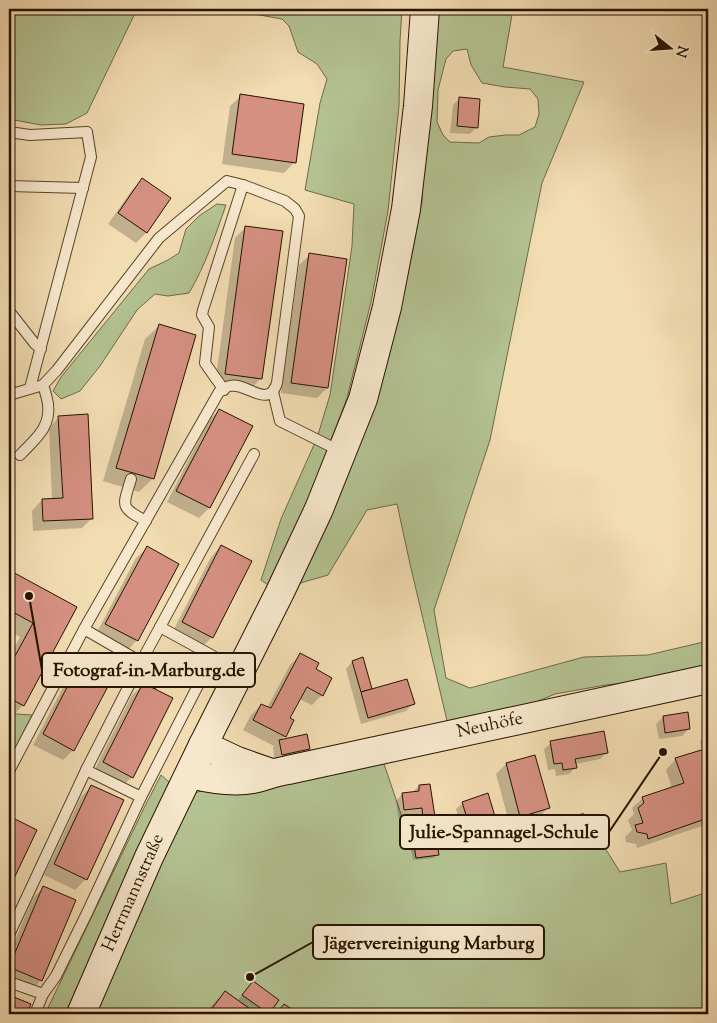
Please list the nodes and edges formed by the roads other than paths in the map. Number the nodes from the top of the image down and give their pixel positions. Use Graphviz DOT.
graph roads {
  1 [pos="425,9"];
  2 [pos="9,132"];
  3 [pos="243,185"];
  4 [pos="9,186"];
  5 [pos="83,188"];
  6 [pos="9,311"];
  7 [pos="41,349"];
  8 [pos="43,385"];
  9 [pos="30,388"];
  10 [pos="224,390"];
  11 [pos="273,392"];
  12 [pos="9,395"];
  13 [pos="342,452"];
  14 [pos="254,454"];
  15 [pos="20,455"];
  16 [pos="131,479"];
  17 [pos="146,521"];
  18 [pos="160,627"];
  19 [pos="84,629"];
  20 [pos="142,662"];
  21 [pos="708,679"];
  22 [pos="203,745"];
  23 [pos="86,770"];
  24 [pos="9,771"];
  25 [pos="272,773"];
  26 [pos="190,774"];
  27 [pos="141,797"];
  28 [pos="9,934"];
  29 [pos="9,982"];
  30 [pos="42,994"];
  31 [pos="35,1014"];
  32 [pos="81,1014"];
  1 -- 13 [label="street, Herrmannstraße"];
  2 -- 5 [label="lane"];
  3 -- 8 [label="lane"];
  3 -- 10 [label="lane"];
  3 -- 11 [label="lane"];
  4 -- 5 [label="lane"];
  5 -- 7 [label="lane"];
  6 -- 7 [label="lane"];
  7 -- 9 [label="lane"];
  8 -- 9 [label="lane"];
  8 -- 15 [label="lane"];
  9 -- 12 [label="lane"];
  10 -- 11 [label="lane"];
  10 -- 17 [label="lane"];
  11 -- 13 [label="lane"];
  13 -- 22 [label="street, Herrmannstraße"];
  14 -- 18 [label="lane"];
  16 -- 17 [label="lane"];
  17 -- 19 [label="lane"];
  18 -- 20 [label="lane"];
  18 -- 27 [label="lane"];
  19 -- 20 [label="lane"];
  19 -- 24 [label="lane"];
  20 -- 23 [label="lane"];
  21 -- 25 [label="street, Neuhöfe"];
  22 -- 25 [label="street"];
  22 -- 26 [label="street, Herrmannstraße"];
  23 -- 27 [label="lane"];
  23 -- 28 [label="lane"];
  25 -- 26 [label="street, Neuhöfe"];
  26 -- 32 [label="street, Herrmannstraße"];
  27 -- 30 [label="lane"];
  29 -- 30 [label="lane"];
  30 -- 31 [label="lane"];
}
